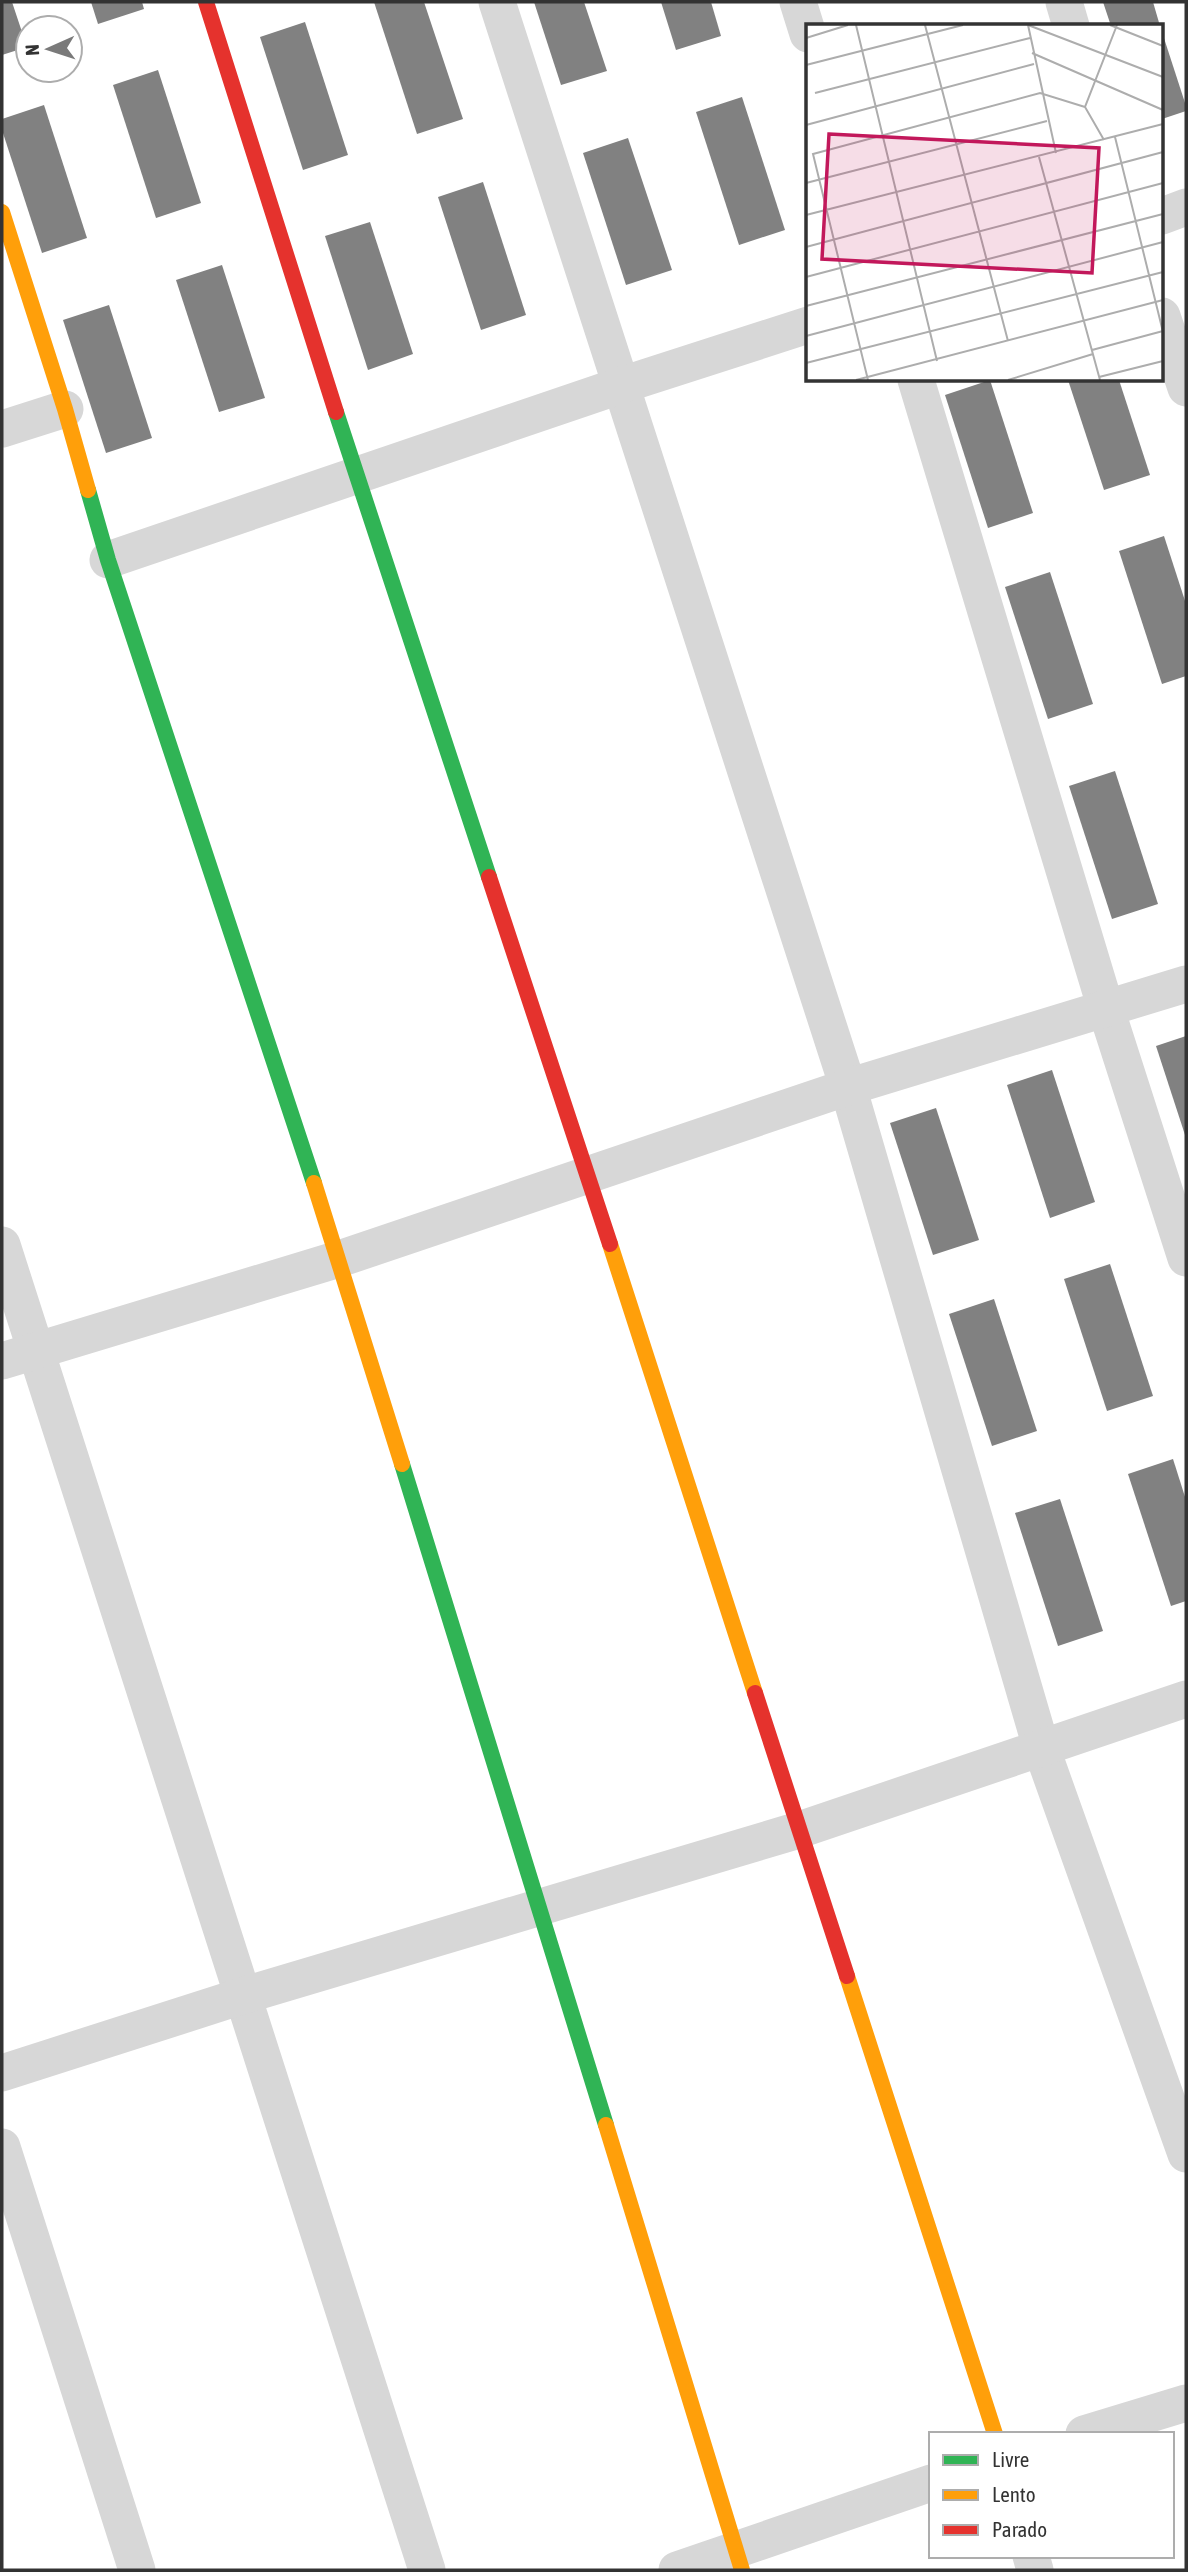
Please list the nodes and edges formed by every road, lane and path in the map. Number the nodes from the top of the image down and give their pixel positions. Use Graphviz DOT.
graph roads {
  1 [pos="206,2"];
  2 [pos="497,2"];
  3 [pos="798,2"];
  4 [pos="1064,2"];
  5 [pos="1070,24"];
  6 [pos="806,28"];
  7 [pos="1186,207"];
  8 [pos="2,212"];
  9 [pos="1164,215"];
  10 [pos="1164,322"];
  11 [pos="806,326"];
  12 [pos="917,382"];
  13 [pos="622,385"];
  14 [pos="1186,388"];
  15 [pos="65,409"];
  16 [pos="2,429"];
  17 [pos="357,477"];
  18 [pos="108,560"];
  19 [pos="1186,984"];
  20 [pos="1106,1009"];
  21 [pos="848,1087"];
  22 [pos="588,1176"];
  23 [pos="2,1245"];
  24 [pos="1186,1258"];
  25 [pos="339,1259"];
  26 [pos="18,1356"];
  27 [pos="1186,1699"];
  28 [pos="1041,1746"];
  29 [pos="799,1829"];
  30 [pos="540,1907"];
  31 [pos="242,1996"];
  32 [pos="2,2073"];
  33 [pos="2,2147"];
  34 [pos="1186,2154"];
  35 [pos="1186,2403"];
  36 [pos="994,2432"];
  37 [pos="1091,2432"];
  38 [pos="929,2484"];
  39 [pos="739,2560"];
  40 [pos="137,2570"];
  41 [pos="427,2570"];
  42 [pos="677,2570"];
  1 -- 17 [label="street"];
  2 -- 13 [label="street"];
  3 -- 6 [label="street"];
  4 -- 5 [label="street"];
  7 -- 9 [label="street"];
  8 -- 15 [label="street"];
  10 -- 14 [label="street"];
  11 -- 13 [label="street"];
  12 -- 20 [label="street"];
  13 -- 17 [label="street"];
  13 -- 21 [label="street"];
  15 -- 16 [label="street"];
  15 -- 18 [label="street"];
  17 -- 18 [label="street"];
  17 -- 22 [label="street"];
  18 -- 25 [label="street"];
  19 -- 20 [label="street"];
  20 -- 21 [label="street"];
  20 -- 24 [label="street"];
  21 -- 22 [label="street"];
  21 -- 28 [label="street"];
  22 -- 25 [label="street"];
  22 -- 29 [label="street"];
  23 -- 26 [label="street"];
  25 -- 26 [label="street"];
  25 -- 30 [label="street"];
  26 -- 31 [label="street"];
  27 -- 28 [label="street"];
  28 -- 29 [label="street"];
  28 -- 34 [label="street"];
  29 -- 30 [label="street"];
  29 -- 36 [label="street"];
  30 -- 31 [label="street"];
  30 -- 39 [label="street"];
  31 -- 32 [label="street"];
  31 -- 41 [label="street"];
  33 -- 40 [label="street"];
  35 -- 37 [label="street"];
  38 -- 39 [label="street"];
  39 -- 42 [label="street"];
}
